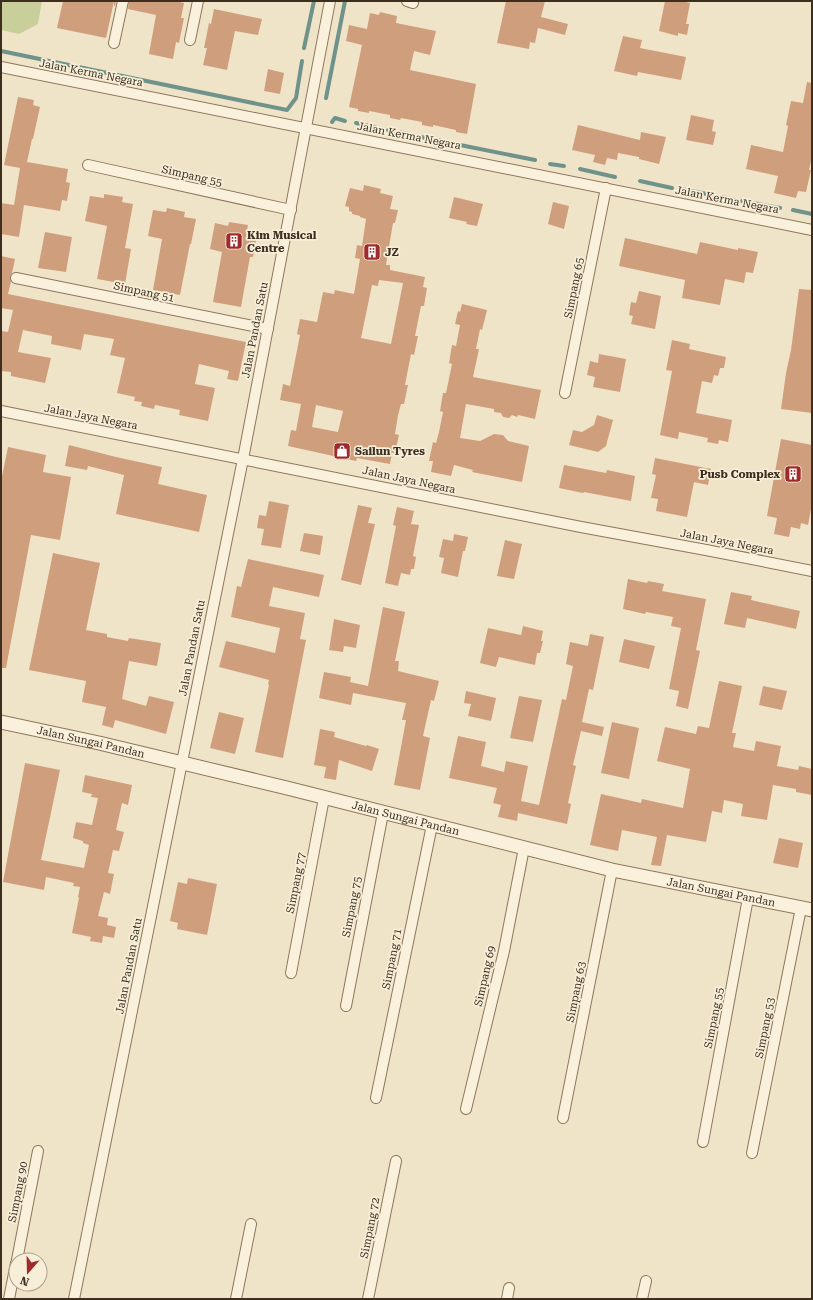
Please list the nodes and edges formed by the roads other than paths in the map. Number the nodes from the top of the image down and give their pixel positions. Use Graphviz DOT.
graph roads {
  1 [pos="123,1"];
  2 [pos="198,1"];
  3 [pos="330,1"];
  4 [pos="190,40"];
  5 [pos="114,43"];
  6 [pos="1,67"];
  7 [pos="306,128"];
  8 [pos="88,165"];
  9 [pos="606,188"];
  10 [pos="290,210"];
  11 [pos="812,230"];
  12 [pos="16,278"];
  13 [pos="268,329"];
  14 [pos="565,393"];
  15 [pos="1,411"];
  16 [pos="242,459"];
  17 [pos="812,571"];
  18 [pos="1,722"];
  19 [pos="181,763"];
  20 [pos="324,798"];
  21 [pos="383,813"];
  22 [pos="432,825"];
  23 [pos="524,848"];
  24 [pos="612,870"];
  25 [pos="748,898"];
  26 [pos="806,909"];
  27 [pos="291,973"];
  28 [pos="346,1006"];
  29 [pos="376,1098"];
  30 [pos="466,1109"];
  31 [pos="563,1118"];
  32 [pos="703,1142"];
  33 [pos="38,1151"];
  34 [pos="752,1154"];
  35 [pos="396,1161"];
  36 [pos="251,1224"];
  37 [pos="18,1252"];
  38 [pos="646,1280"];
  39 [pos="509,1288"];
  40 [pos="74,1299"];
  41 [pos="236,1299"];
  42 [pos="368,1299"];
  43 [pos="507,1299"];
  44 [pos="642,1299"];
  1 -- 5 [label="street"];
  2 -- 4 [label="street"];
  3 -- 7 [label="street, Jalan Pandan Satu"];
  6 -- 7 [label="street, Jalan Kerma Negara"];
  7 -- 9 [label="street, Jalan Kerma Negara"];
  7 -- 10 [label="street, Jalan Pandan Satu"];
  8 -- 10 [label="street, Simpang 55"];
  9 -- 11 [label="street, Jalan Kerma Negara"];
  9 -- 14 [label="street, Simpang 65"];
  10 -- 13 [label="street, Jalan Pandan Satu"];
  12 -- 13 [label="street, Simpang 51"];
  13 -- 16 [label="street, Jalan Pandan Satu"];
  15 -- 16 [label="street, Jalan Jaya Negara"];
  16 -- 17 [label="street, Jalan Jaya Negara"];
  16 -- 19 [label="street, Jalan Pandan Satu"];
  18 -- 19 [label="street, Jalan Sungai Pandan"];
  19 -- 20 [label="street, Jalan Sungai Pandan"];
  19 -- 40 [label="street, Jalan Pandan Satu"];
  20 -- 21 [label="street, Jalan Sungai Pandan"];
  20 -- 27 [label="street, Simpang 77"];
  21 -- 22 [label="street, Jalan Sungai Pandan"];
  21 -- 28 [label="street, Simpang 75"];
  22 -- 23 [label="street, Jalan Sungai Pandan"];
  22 -- 29 [label="street, Simpang 71"];
  23 -- 24 [label="street, Jalan Sungai Pandan"];
  23 -- 30 [label="street, Simpang 69"];
  24 -- 25 [label="street, Jalan Sungai Pandan"];
  24 -- 31 [label="street, Simpang 63"];
  25 -- 26 [label="street, Jalan Sungai Pandan"];
  25 -- 32 [label="street, Simpang 55"];
  26 -- 34 [label="street, Simpang 53"];
  33 -- 37 [label="street, Simpang 90"];
  35 -- 42 [label="street, Simpang 72"];
  36 -- 41 [label="street"];
  38 -- 44 [label="street"];
  39 -- 43 [label="street"];
}
